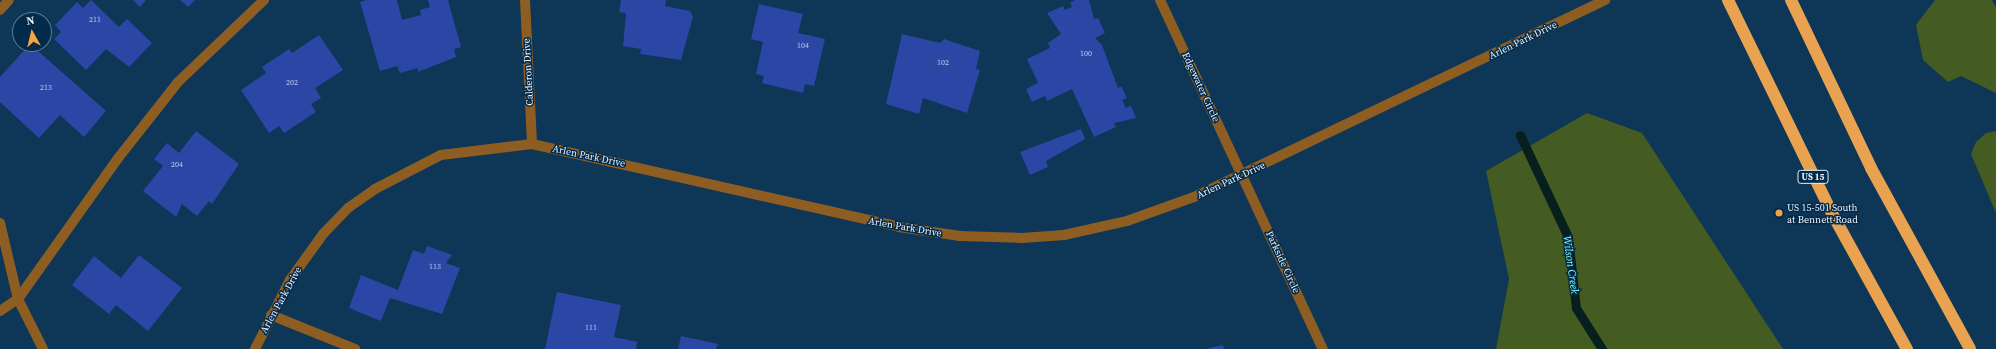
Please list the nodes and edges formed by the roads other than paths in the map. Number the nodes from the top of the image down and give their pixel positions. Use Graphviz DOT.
graph roads {
  1 [pos="9,0"];
  2 [pos="264,0"];
  3 [pos="525,0"];
  4 [pos="1160,0"];
  5 [pos="1605,0"];
  6 [pos="1728,0"];
  7 [pos="1791,0"];
  8 [pos="0,10"];
  9 [pos="532,144"];
  10 [pos="1243,174"];
  11 [pos="0,223"];
  12 [pos="18,299"];
  13 [pos="0,311"];
  14 [pos="271,315"];
  15 [pos="43,349"];
  16 [pos="256,349"];
  17 [pos="356,349"];
  18 [pos="1323,349"];
  19 [pos="1907,349"];
  20 [pos="1970,349"];
  1 -- 8 [label="street"];
  2 -- 12 [label="street"];
  3 -- 9 [label="street, Calderon Drive"];
  4 -- 10 [label="street, Edgewater Circle"];
  5 -- 10 [label="street, Arlen Park Drive"];
  6 -- 19 [label="highway, US 15"];
  7 -- 20 [label="highway"];
  9 -- 10 [label="street, Arlen Park Drive"];
  9 -- 14 [label="street, Arlen Park Drive"];
  10 -- 18 [label="street, Parkside Circle"];
  11 -- 12 [label="street"];
  12 -- 13 [label="street"];
  12 -- 15 [label="street"];
  14 -- 16 [label="street, Arlen Park Drive"];
  14 -- 17 [label="street"];
}
